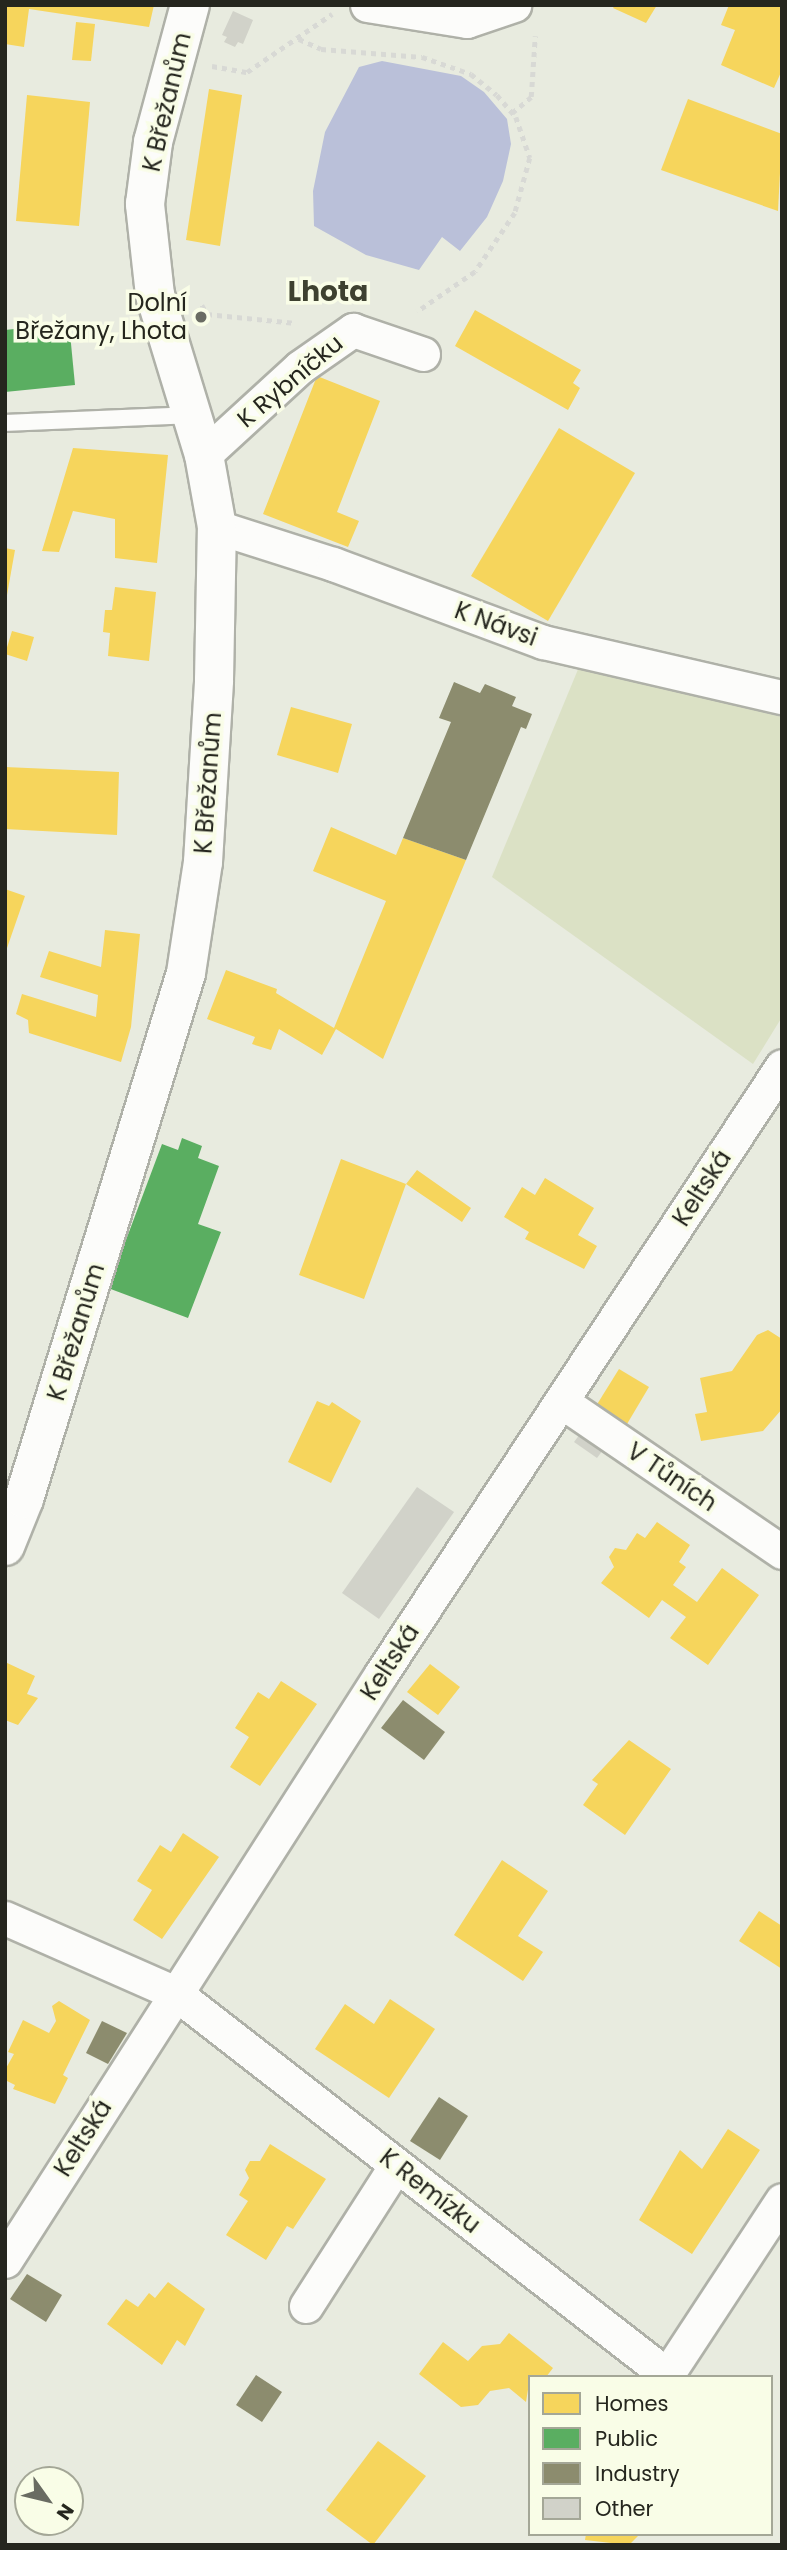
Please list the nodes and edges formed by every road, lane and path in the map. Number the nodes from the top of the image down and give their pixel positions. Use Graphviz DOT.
graph roads {
  1 [pos="190,5"];
  2 [pos="351,9"];
  3 [pos="522,15"];
  4 [pos="299,39"];
  5 [pos="176,60"];
  6 [pos="512,113"];
  7 [pos="200,302"];
  8 [pos="412,315"];
  9 [pos="353,330"];
  10 [pos="423,354"];
  11 [pos="192,415"];
  12 [pos="5,423"];
  13 [pos="204,455"];
  14 [pos="217,527"];
  15 [pos="782,697"];
  16 [pos="782,1066"];
  17 [pos="562,1402"];
  18 [pos="5,1546"];
  19 [pos="782,1552"];
  20 [pos="5,1917"];
  21 [pos="175,1993"];
  22 [pos="396,2165"];
  23 [pos="782,2200"];
  24 [pos="5,2261"];
  25 [pos="306,2306"];
  1 -- 5 [label="street, K Břežanům"];
  2 -- 3 [label="street"];
  2 -- 4 [label="path"];
  3 -- 6 [label="path"];
  4 -- 5 [label="path"];
  4 -- 6 [label="path"];
  5 -- 11 [label="street, K Břežanům"];
  6 -- 8 [label="path"];
  7 -- 9 [label="path"];
  9 -- 10 [label="street, K Rybníčku"];
  9 -- 13 [label="street, K Rybníčku"];
  11 -- 12 [label="lane"];
  11 -- 13 [label="street, K Břežanům"];
  13 -- 14 [label="street, K Břežanům"];
  14 -- 15 [label="street, K Návsi"];
  14 -- 18 [label="street, K Břežanům"];
  16 -- 17 [label="street, Keltská"];
  17 -- 19 [label="street, V Tůních"];
  17 -- 21 [label="street, Keltská"];
  20 -- 21 [label="street, K Remízku"];
  21 -- 22 [label="street, K Remízku"];
  21 -- 24 [label="street, Keltská"];
  22 -- 23 [label="street, K Remízku"];
  22 -- 25 [label="street"];
}
